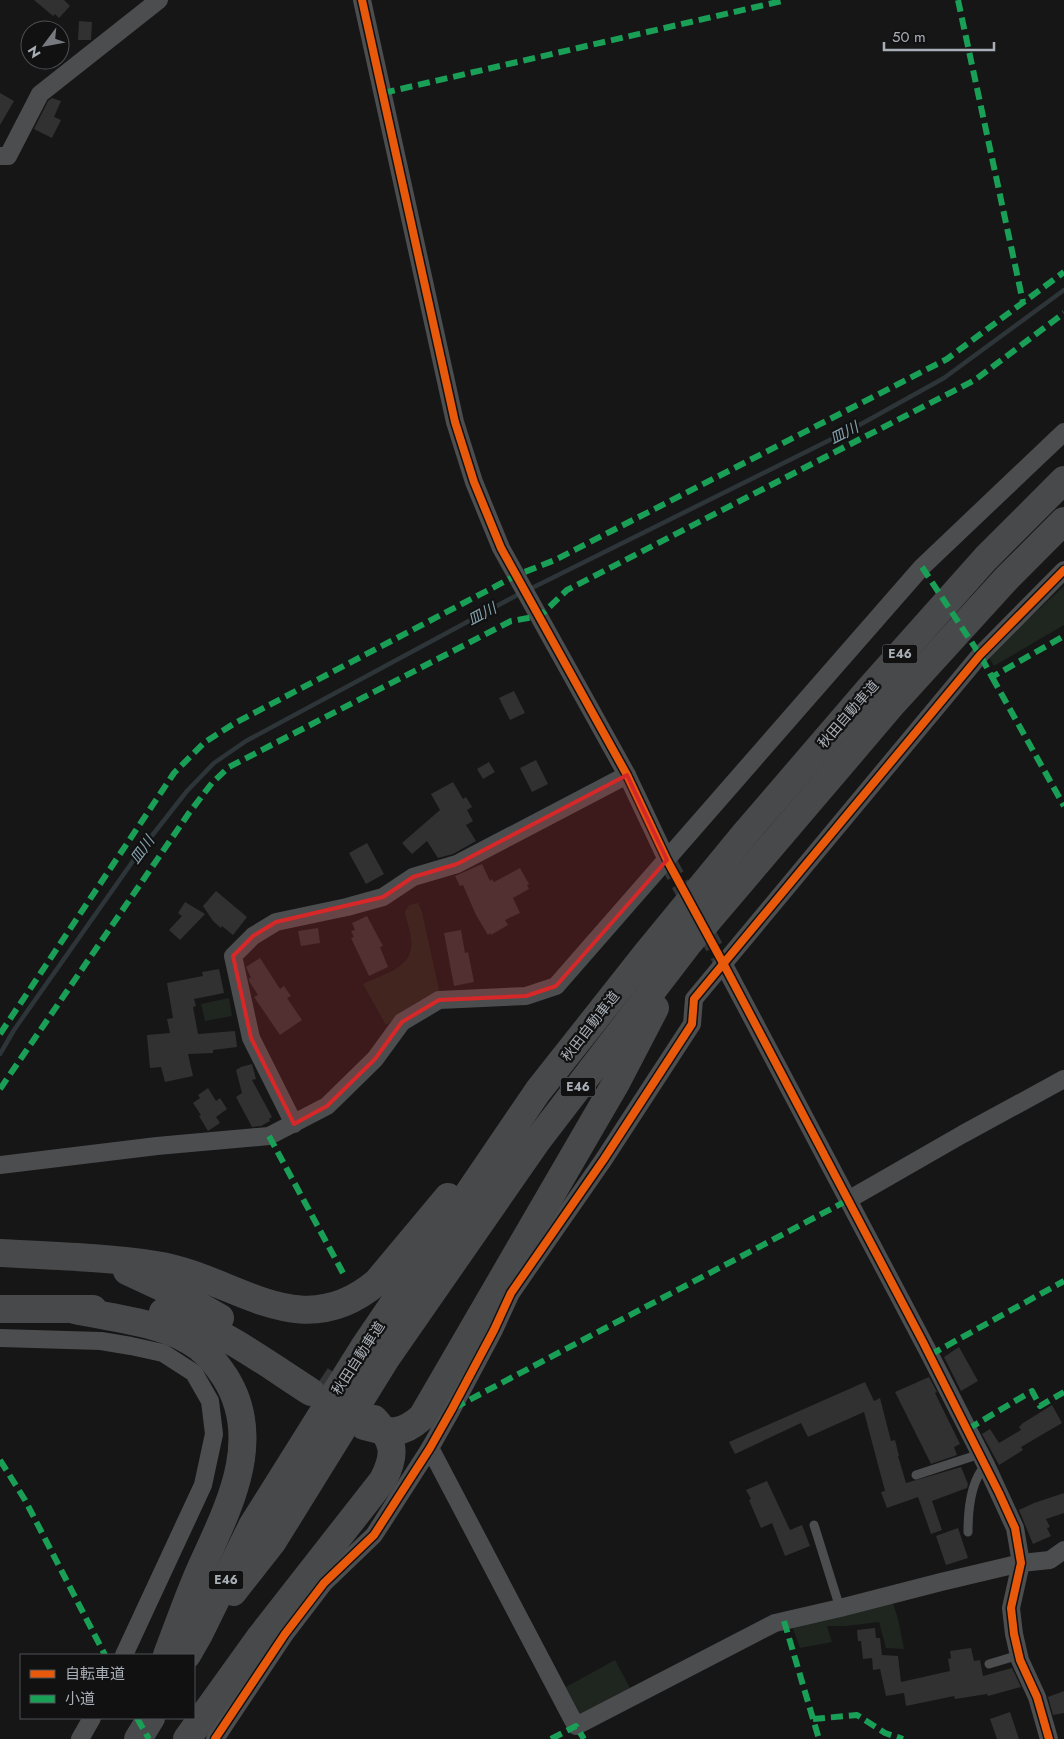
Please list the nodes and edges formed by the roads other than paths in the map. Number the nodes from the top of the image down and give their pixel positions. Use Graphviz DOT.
graph roads {
  1 [pos="159,0"];
  2 [pos="362,0"];
  3 [pos="0,156"];
  4 [pos="1064,432"];
  5 [pos="1064,480"];
  6 [pos="1064,521"];
  7 [pos="1064,570"];
  8 [pos="627,775"];
  9 [pos="667,860"];
  10 [pos="688,944"];
  11 [pos="723,963"];
  12 [pos="1064,1079"];
  13 [pos="538,1092"];
  14 [pos="294,1124"];
  15 [pos="0,1165"];
  16 [pos="848,1200"];
  17 [pos="0,1253"];
  18 [pos="98,1259"];
  19 [pos="0,1309"];
  20 [pos="75,1310"];
  21 [pos="0,1338"];
  22 [pos="430,1448"];
  23 [pos="983,1460"];
  24 [pos="916,1475"];
  25 [pos="814,1525"];
  26 [pos="968,1532"];
  27 [pos="1064,1550"];
  28 [pos="1021,1563"];
  29 [pos="840,1608"];
  30 [pos="193,1645"];
  31 [pos="124,1654"];
  32 [pos="167,1654"];
  33 [pos="1019,1655"];
  34 [pos="989,1664"];
  35 [pos="91,1719"];
  36 [pos="143,1719"];
  37 [pos="150,1719"];
  38 [pos="80,1739"];
  39 [pos="137,1739"];
  40 [pos="187,1739"];
  41 [pos="215,1739"];
  42 [pos="1049,1739"];
  1 -- 3 [label="street"];
  2 -- 8 [label="street"];
  4 -- 9 [label="street"];
  5 -- 13 [label="highway, 秋田自動車道 / E46"];
  6 -- 10 [label="highway, 秋田自動車道 / E46"];
  7 -- 11 [label="street"];
  8 -- 9 [label="street"];
  8 -- 14 [label="street"];
  9 -- 14 [label="street"];
  10 -- 30 [label="highway, 秋田自動車道 / E46"];
  10 -- 40 [label="highway"];
  11 -- 16 [label="street"];
  11 -- 22 [label="street"];
  12 -- 16 [label="street"];
  13 -- 18 [label="highway"];
  13 -- 30 [label="highway, 秋田自動車道 / E46"];
  14 -- 15 [label="street"];
  16 -- 23 [label="street"];
  17 -- 18 [label="highway"];
  18 -- 20 [label="highway"];
  19 -- 20 [label="highway"];
  20 -- 32 [label="highway"];
  21 -- 31 [label="street"];
  22 -- 29 [label="street"];
  22 -- 41 [label="street"];
  23 -- 24 [label="lane"];
  23 -- 26 [label="lane"];
  23 -- 28 [label="street"];
  25 -- 29 [label="lane"];
  27 -- 28 [label="street"];
  28 -- 29 [label="street"];
  28 -- 33 [label="street"];
  33 -- 34 [label="lane"];
  33 -- 42 [label="street"];
  35 -- 38 [label="street"];
  36 -- 39 [label="highway"];
  37 -- 39 [label="highway"];
}
